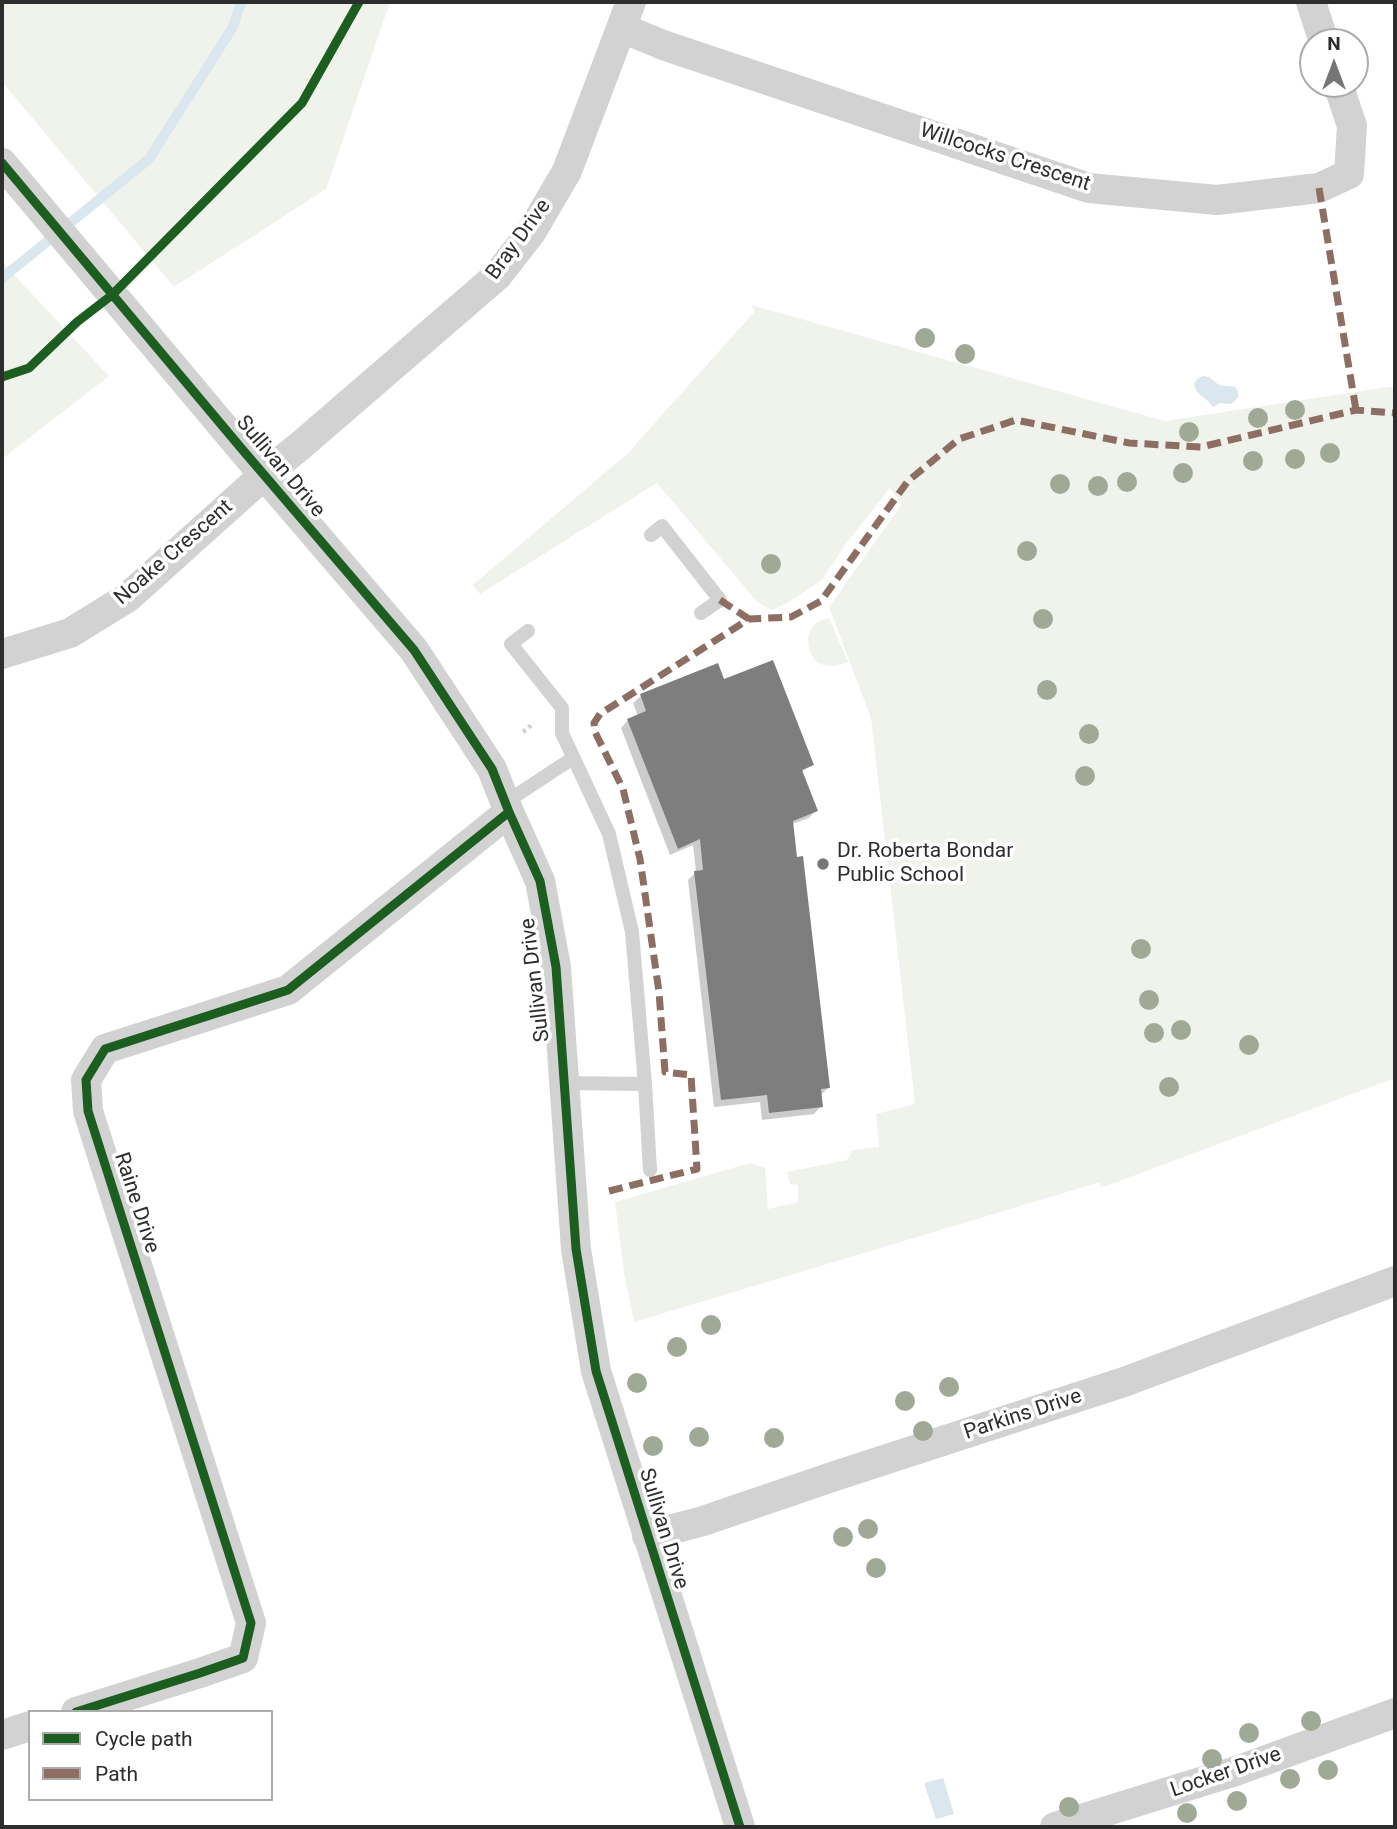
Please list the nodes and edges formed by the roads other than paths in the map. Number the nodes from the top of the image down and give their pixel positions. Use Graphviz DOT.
graph roads {
  1 [pos="1311,2"];
  2 [pos="626,15"];
  3 [pos="1319,28"];
  4 [pos="1343,98"];
  5 [pos="2,163"];
  6 [pos="264,475"];
  7 [pos="651,535"];
  8 [pos="701,613"];
  9 [pos="528,631"];
  10 [pos="2,654"];
  11 [pos="575,699"];
  12 [pos="562,708"];
  13 [pos="573,758"];
  14 [pos="507,807"];
  15 [pos="564,1083"];
  16 [pos="645,1084"];
  17 [pos="650,1170"];
  18 [pos="1395,1281"];
  19 [pos="647,1535"];
  20 [pos="82,1710"];
  21 [pos="1395,1713"];
  22 [pos="28,1727"];
  23 [pos="2,1735"];
  24 [pos="740,1827"];
  25 [pos="1055,1827"];
  1 -- 3 [label="street"];
  2 -- 4 [label="street, Willcocks Crescent"];
  2 -- 6 [label="street, Bray Drive"];
  5 -- 6 [label="street, Sullivan Drive"];
  6 -- 10 [label="street, Noake Crescent"];
  6 -- 14 [label="street, Sullivan Drive"];
  7 -- 8 [label="lane"];
  9 -- 12 [label="lane"];
  11 -- 12 [label="lane"];
  12 -- 13 [label="lane"];
  13 -- 14 [label="lane"];
  13 -- 16 [label="lane"];
  14 -- 15 [label="street, Sullivan Drive"];
  14 -- 20 [label="street, Raine Drive"];
  15 -- 16 [label="lane"];
  15 -- 19 [label="street, Sullivan Drive"];
  16 -- 17 [label="lane"];
  18 -- 19 [label="street, Parkins Drive"];
  19 -- 24 [label="street, Sullivan Drive"];
  21 -- 25 [label="street, Locker Drive"];
  22 -- 23 [label="street"];
}
